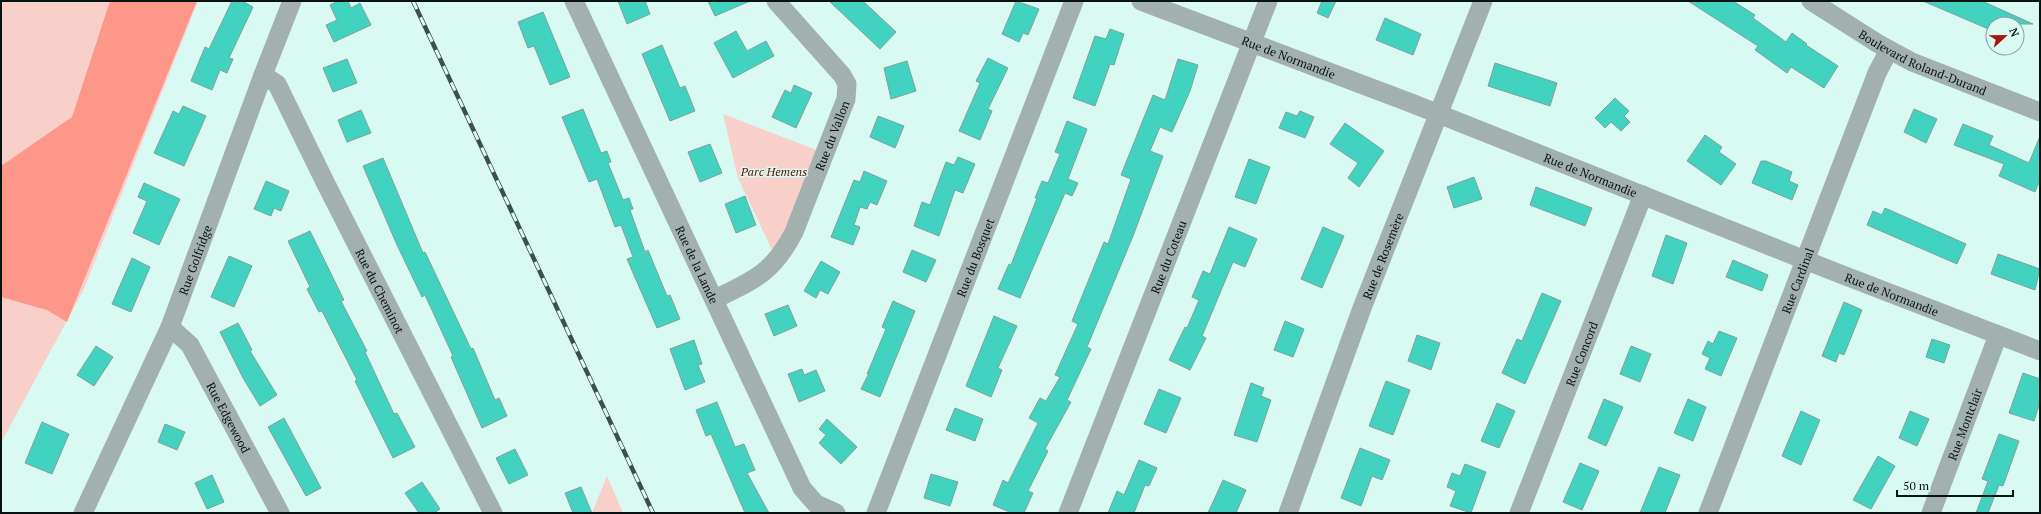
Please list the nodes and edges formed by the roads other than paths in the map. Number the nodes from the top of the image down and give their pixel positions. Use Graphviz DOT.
graph roads {
  1 [pos="292,1"];
  2 [pos="574,1"];
  3 [pos="776,1"];
  4 [pos="1074,1"];
  5 [pos="1141,1"];
  6 [pos="1268,1"];
  7 [pos="1483,1"];
  8 [pos="1811,1"];
  9 [pos="1252,42"];
  10 [pos="1889,50"];
  11 [pos="263,75"];
  12 [pos="2040,112"];
  13 [pos="1437,114"];
  14 [pos="1642,195"];
  15 [pos="1806,261"];
  16 [pos="715,299"];
  17 [pos="170,327"];
  18 [pos="1998,335"];
  19 [pos="2040,351"];
  20 [pos="83,513"];
  21 [pos="280,513"];
  22 [pos="493,513"];
  23 [pos="836,513"];
  24 [pos="876,513"];
  25 [pos="1068,513"];
  26 [pos="1288,513"];
  27 [pos="1519,513"];
  28 [pos="1708,513"];
  29 [pos="1931,513"];
  1 -- 11 [label="street, Rue Golfridge"];
  2 -- 16 [label="street, Rue de la Lande"];
  3 -- 16 [label="street, Rue du Vallon"];
  4 -- 24 [label="street, Rue du Bosquet"];
  5 -- 9 [label="street, Rue de Normandie"];
  6 -- 9 [label="street, Rue du Coteau"];
  7 -- 13 [label="street, Rue de Rosemère"];
  8 -- 10 [label="street, Boulevard Roland-Durand"];
  9 -- 13 [label="street, Rue de Normandie"];
  9 -- 25 [label="street, Rue du Coteau"];
  10 -- 12 [label="street, Boulevard Roland-Durand"];
  10 -- 15 [label="street, Rue Cardinal"];
  11 -- 17 [label="street, Rue Golfridge"];
  11 -- 22 [label="street, Rue du Cheminot"];
  13 -- 14 [label="street, Rue de Normandie"];
  13 -- 26 [label="street, Rue de Rosemère"];
  14 -- 15 [label="street, Rue de Normandie"];
  14 -- 27 [label="street, Rue Concord"];
  15 -- 18 [label="street, Rue de Normandie"];
  15 -- 28 [label="street, Rue Cardinal"];
  16 -- 23 [label="street, Rue de la Lande"];
  17 -- 20 [label="street, Rue Golfridge"];
  17 -- 21 [label="street, Rue Edgewood"];
  18 -- 19 [label="street, Rue de Normandie"];
  18 -- 29 [label="street, Rue Montclair"];
}
